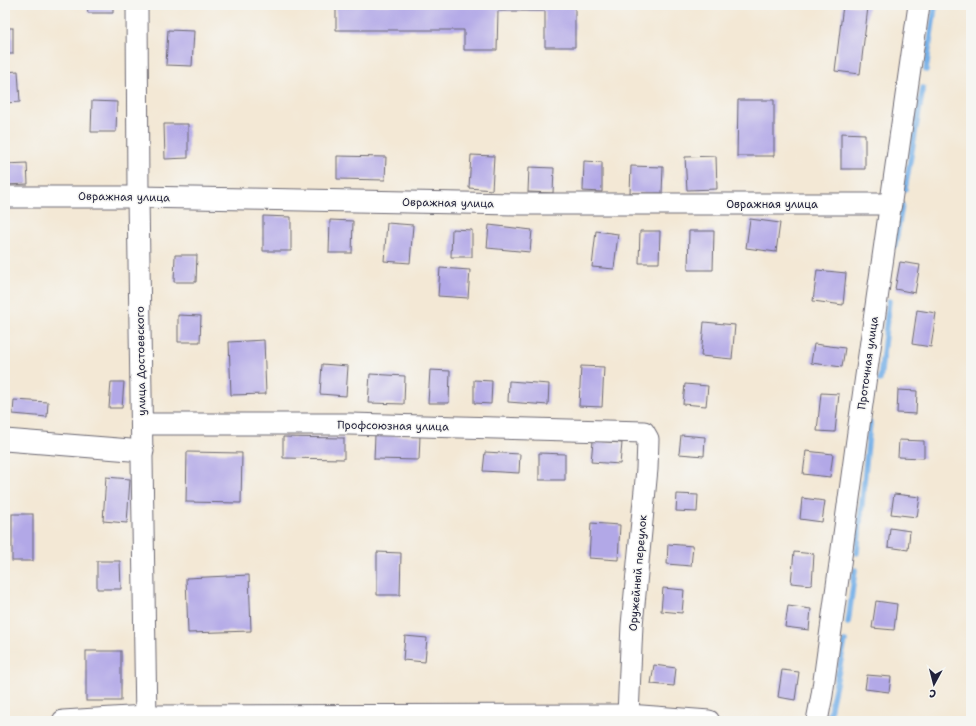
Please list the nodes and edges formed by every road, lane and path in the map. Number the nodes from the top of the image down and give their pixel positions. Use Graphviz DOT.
graph roads {
  1 [pos="137,5"];
  2 [pos="919,5"];
  3 [pos="5,197"];
  4 [pos="138,197"];
  5 [pos="891,204"];
  6 [pos="142,424"];
  7 [pos="644,432"];
  8 [pos="5,440"];
  9 [pos="143,451"];
  10 [pos="628,715"];
  11 [pos="146,718"];
  12 [pos="63,721"];
  13 [pos="709,721"];
  14 [pos="817,721"];
  1 -- 4 [label="street, улица Достоевского"];
  2 -- 5 [label="street, Проточная улица"];
  3 -- 4 [label="street, Овражная улица"];
  4 -- 5 [label="street, Овражная улица"];
  4 -- 6 [label="street, улица Достоевского"];
  5 -- 14 [label="street, Проточная улица"];
  6 -- 7 [label="street, Профсоюзная улица"];
  6 -- 9 [label="street, улица Достоевского"];
  7 -- 10 [label="street, Оружейный переулок"];
  8 -- 9 [label="street"];
  9 -- 11 [label="street, улица Достоевского"];
  10 -- 11 [label="street"];
  10 -- 13 [label="street"];
  11 -- 12 [label="street"];
}
